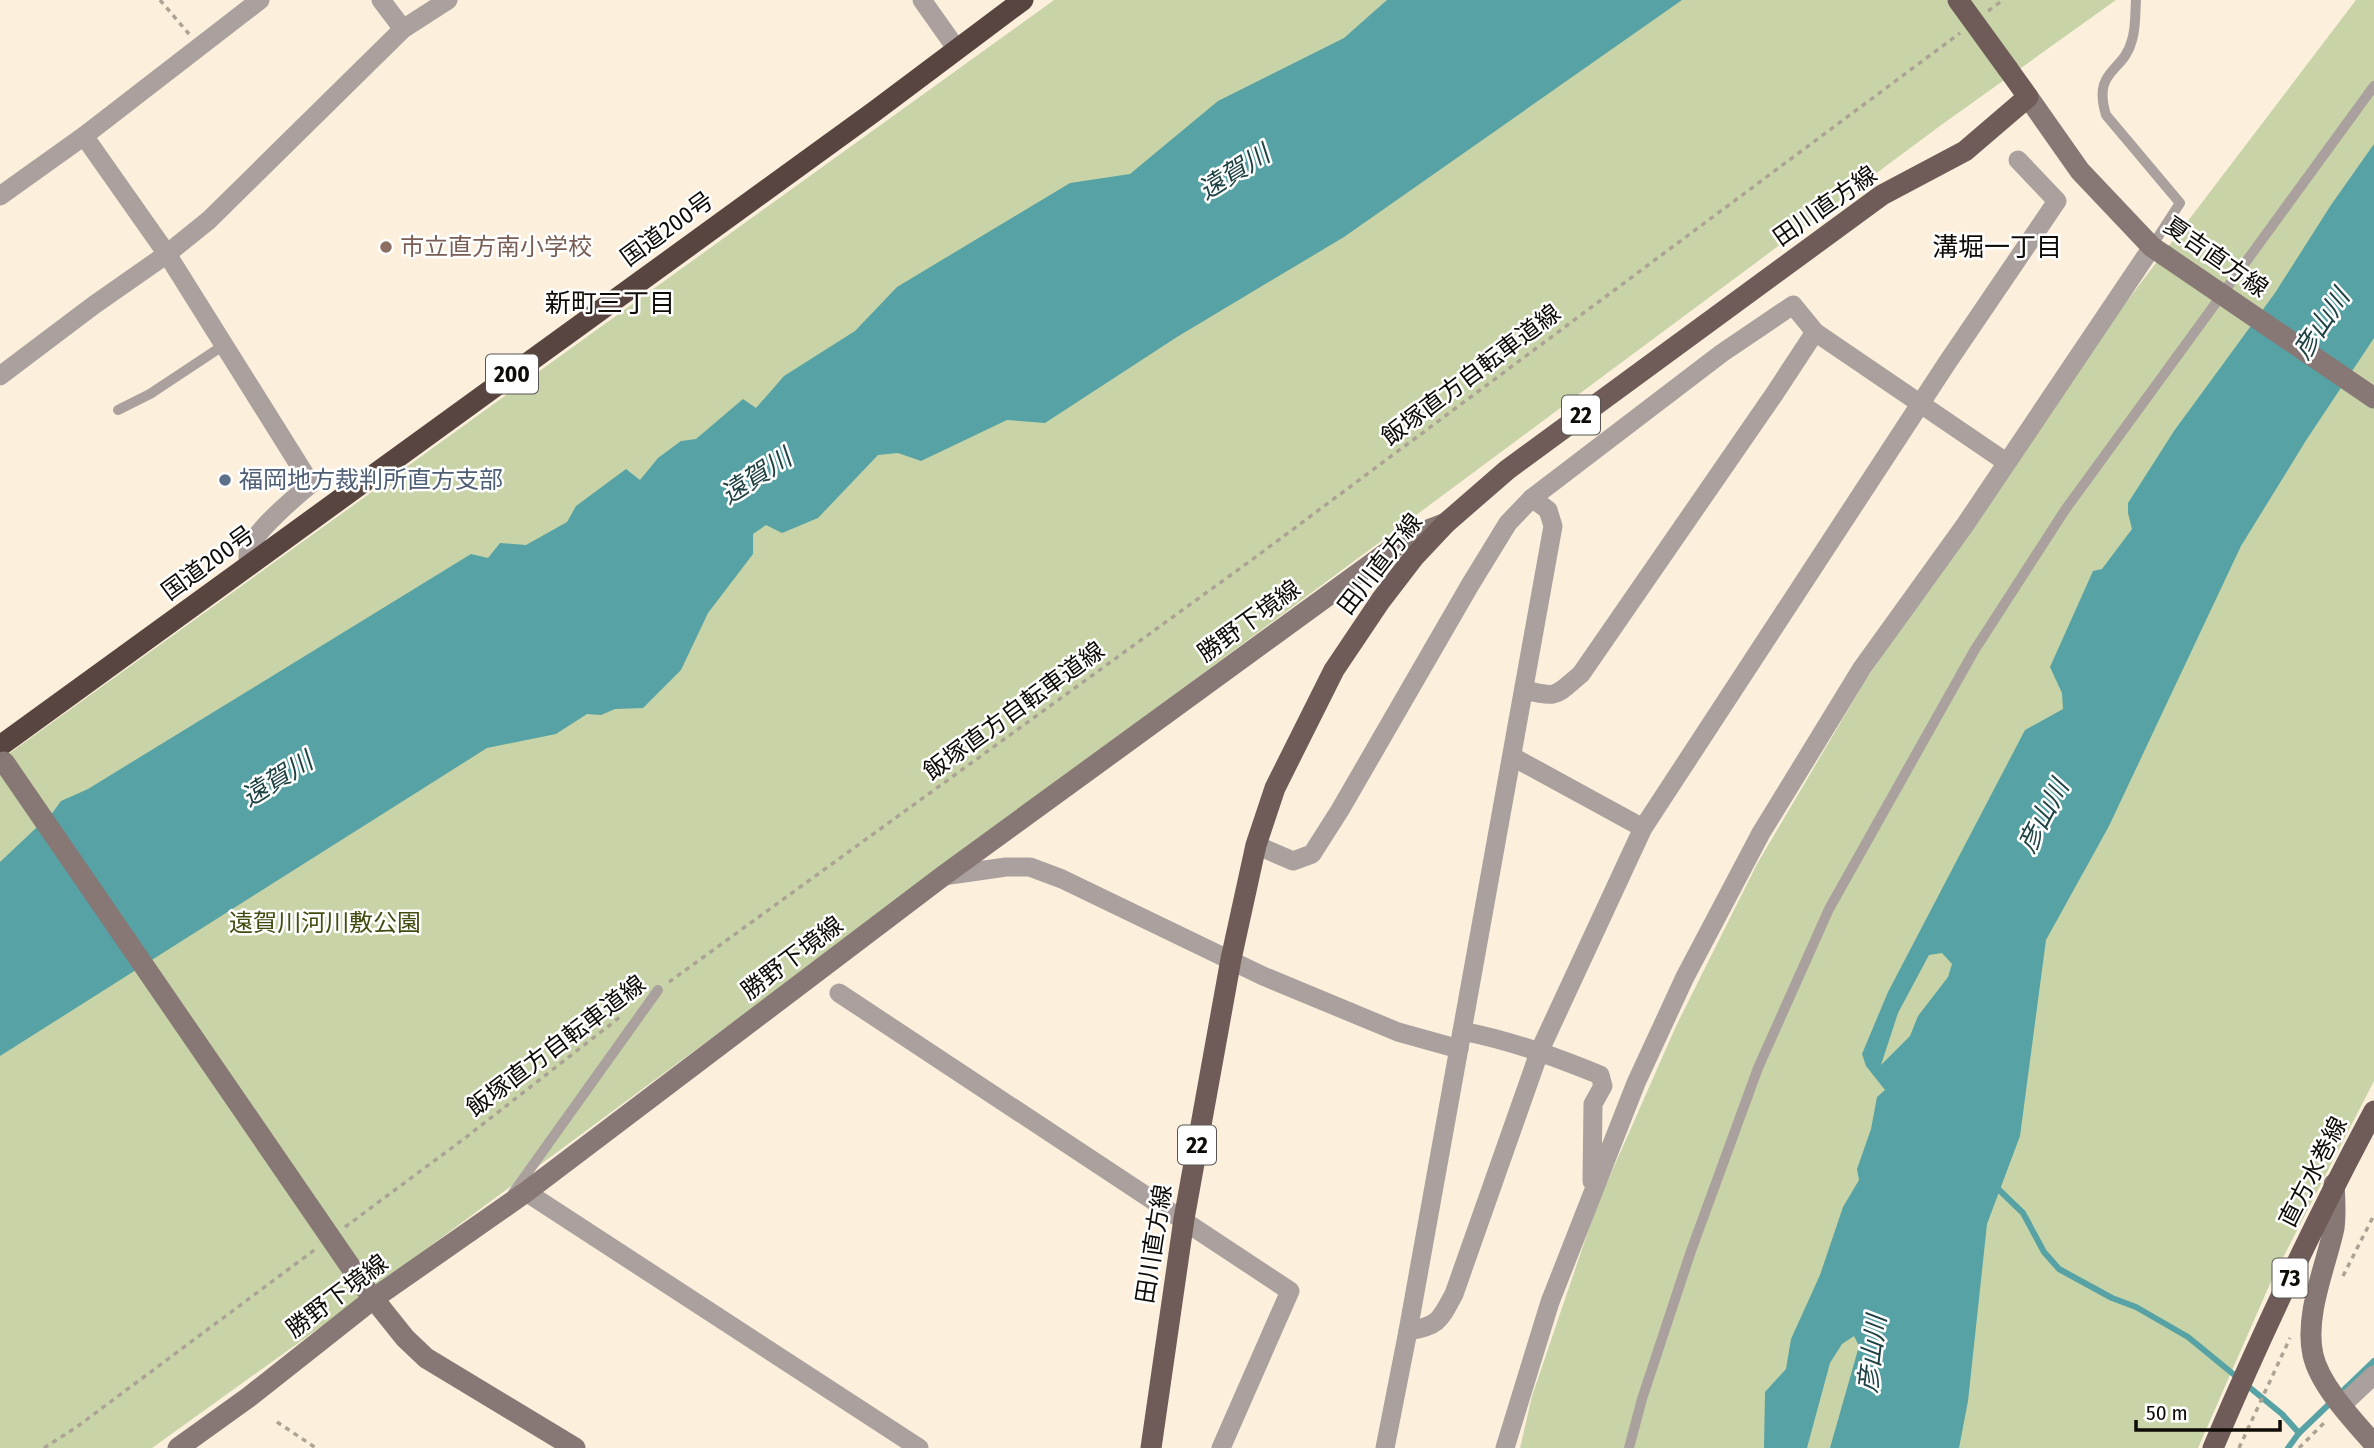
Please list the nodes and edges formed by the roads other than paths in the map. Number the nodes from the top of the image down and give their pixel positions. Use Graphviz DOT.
graph roads {
  1 [pos="260,0"];
  2 [pos="381,0"];
  3 [pos="448,0"];
  4 [pos="922,0"];
  5 [pos="1023,0"];
  6 [pos="1958,0"];
  7 [pos="2136,0"];
  8 [pos="403,29"];
  9 [pos="956,48"];
  10 [pos="2374,86"];
  11 [pos="2028,97"];
  12 [pos="84,136"];
  13 [pos="2018,160"];
  14 [pos="0,197"];
  15 [pos="2158,251"];
  16 [pos="167,254"];
  17 [pos="1815,332"];
  18 [pos="224,345"];
  19 [pos="0,376"];
  20 [pos="2374,398"];
  21 [pos="1920,405"];
  22 [pos="118,410"];
  23 [pos="2006,462"];
  24 [pos="1532,498"];
  25 [pos="1446,523"];
  26 [pos="249,566"];
  27 [pos="1525,690"];
  28 [pos="1,755"];
  29 [pos="1513,757"];
  30 [pos="1643,828"];
  31 [pos="1256,845"];
  32 [pos="943,876"];
  33 [pos="1231,959"];
  34 [pos="658,990"];
  35 [pos="839,993"];
  36 [pos="1460,1040"];
  37 [pos="1540,1051"];
  38 [pos="2374,1111"];
  39 [pos="2334,1184"];
  40 [pos="526,1192"];
  41 [pos="1591,1193"];
  42 [pos="503,1208"];
  43 [pos="1184,1219"];
  44 [pos="367,1291"];
  45 [pos="1408,1331"];
  46 [pos="2374,1375"];
  47 [pos="2342,1405"];
  48 [pos="2374,1444"];
  49 [pos="178,1448"];
  50 [pos="575,1448"];
  51 [pos="919,1448"];
  52 [pos="1150,1448"];
  53 [pos="1221,1448"];
  54 [pos="1385,1448"];
  55 [pos="1505,1448"];
  56 [pos="1629,1448"];
  57 [pos="2213,1448"];
  1 -- 12 [label="street"];
  2 -- 8 [label="street"];
  3 -- 8 [label="street"];
  4 -- 9 [label="street"];
  5 -- 9 [label="highway, 国道200号 / 200"];
  6 -- 11 [label="main road, bridge"];
  7 -- 15 [label="lane"];
  8 -- 16 [label="street"];
  9 -- 26 [label="highway, 国道200号 / 200"];
  10 -- 56 [label="lane"];
  11 -- 15 [label="main road, 夏吉直方線"];
  11 -- 25 [label="main road, 田川直方線 / 22"];
  12 -- 14 [label="street"];
  12 -- 16 [label="street"];
  13 -- 21 [label="street"];
  15 -- 20 [label="main road, 夏吉直方線, bridge"];
  15 -- 23 [label="street"];
  16 -- 18 [label="street"];
  16 -- 19 [label="street"];
  17 -- 21 [label="street"];
  17 -- 24 [label="street"];
  17 -- 27 [label="street"];
  18 -- 22 [label="lane"];
  18 -- 26 [label="street"];
  21 -- 23 [label="street"];
  21 -- 30 [label="street"];
  23 -- 41 [label="street"];
  24 -- 27 [label="street"];
  24 -- 31 [label="street"];
  25 -- 31 [label="main road, 田川直方線 / 22"];
  25 -- 32 [label="main road, 勝野下境線"];
  26 -- 28 [label="highway, 国道200号 / 200"];
  27 -- 29 [label="street"];
  28 -- 44 [label="main road, bridge"];
  29 -- 30 [label="street"];
  29 -- 36 [label="street"];
  30 -- 37 [label="street"];
  31 -- 33 [label="main road, 田川直方線 / 22"];
  32 -- 33 [label="street"];
  32 -- 40 [label="main road, 勝野下境線"];
  33 -- 36 [label="street"];
  33 -- 43 [label="main road, 田川直方線 / 22"];
  34 -- 42 [label="lane"];
  35 -- 43 [label="street"];
  36 -- 37 [label="street"];
  36 -- 45 [label="street"];
  37 -- 41 [label="street"];
  37 -- 45 [label="street"];
  38 -- 39 [label="main road, 直方水巻線 / 73"];
  39 -- 47 [label="main road"];
  39 -- 57 [label="main road, 直方水巻線 / 73"];
  40 -- 42 [label="main road, 勝野下境線"];
  40 -- 51 [label="street"];
  41 -- 55 [label="street"];
  42 -- 44 [label="main road, 勝野下境線"];
  43 -- 52 [label="main road, 田川直方線 / 22"];
  43 -- 53 [label="street"];
  44 -- 49 [label="main road, 勝野下境線"];
  44 -- 50 [label="main road"];
  45 -- 54 [label="street"];
  46 -- 47 [label="street"];
  47 -- 48 [label="main road"];
}
